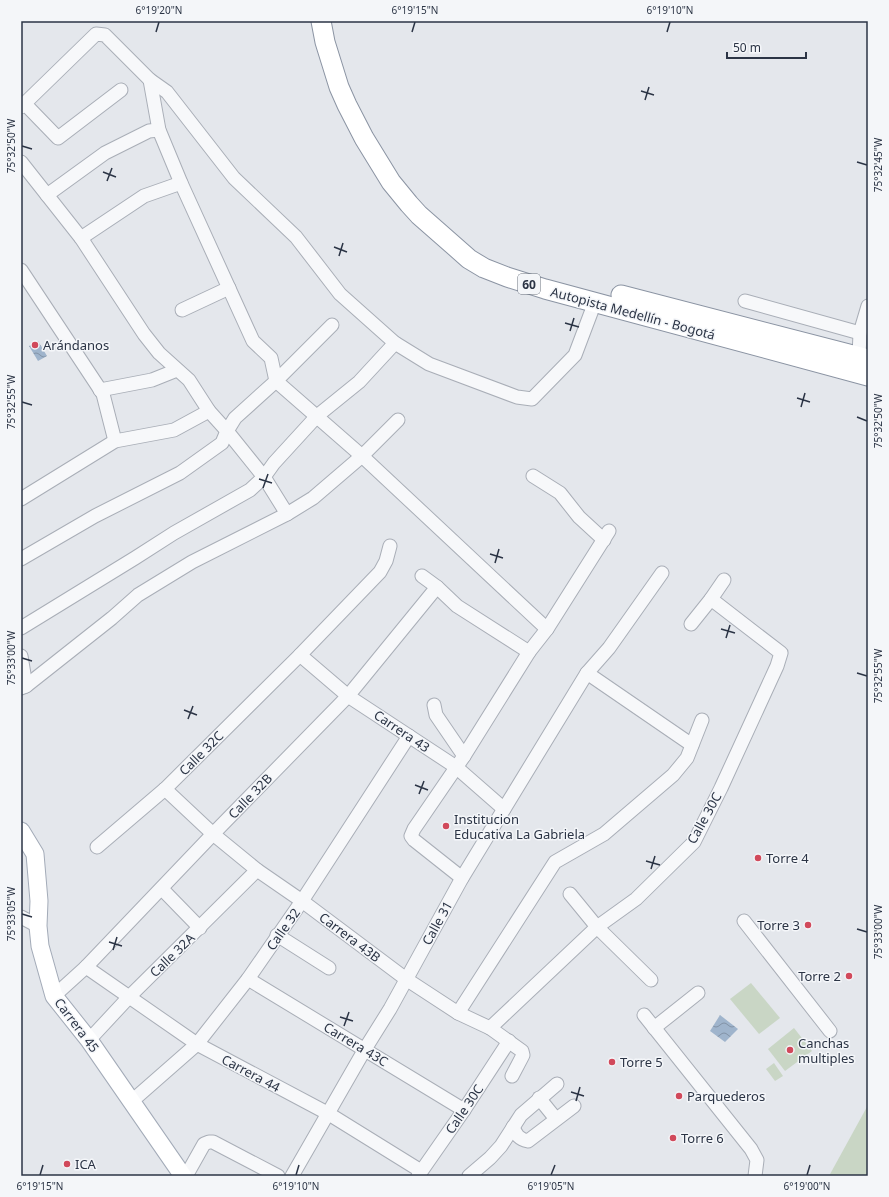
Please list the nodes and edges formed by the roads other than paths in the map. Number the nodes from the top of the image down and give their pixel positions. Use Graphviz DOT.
graph roads {
  1 [pos="321,21"];
  2 [pos="332,21"];
  3 [pos="150,80"];
  4 [pos="121,90"];
  5 [pos="23,106"];
  6 [pos="159,130"];
  7 [pos="21,162"];
  8 [pos="181,183"];
  9 [pos="48,195"];
  10 [pos="81,238"];
  11 [pos="21,270"];
  12 [pos="229,288"];
  13 [pos="745,301"];
  14 [pos="595,302"];
  15 [pos="868,306"];
  16 [pos="182,310"];
  17 [pos="332,325"];
  18 [pos="860,333"];
  19 [pos="395,343"];
  20 [pos="864,357"];
  21 [pos="177,370"];
  22 [pos="868,376"];
  23 [pos="276,381"];
  24 [pos="100,390"];
  25 [pos="209,411"];
  26 [pos="317,416"];
  27 [pos="398,420"];
  28 [pos="227,431"];
  29 [pos="115,441"];
  30 [pos="362,456"];
  31 [pos="533,476"];
  32 [pos="264,477"];
  33 [pos="21,499"];
  34 [pos="287,514"];
  35 [pos="390,546"];
  36 [pos="21,559"];
  37 [pos="662,573"];
  38 [pos="422,576"];
  39 [pos="724,580"];
  40 [pos="437,587"];
  41 [pos="711,599"];
  42 [pos="691,624"];
  43 [pos="21,628"];
  44 [pos="547,630"];
  45 [pos="529,652"];
  46 [pos="300,655"];
  47 [pos="21,656"];
  48 [pos="587,673"];
  49 [pos="24,687"];
  50 [pos="348,696"];
  51 [pos="434,706"];
  52 [pos="702,720"];
  53 [pos="409,736"];
  54 [pos="692,745"];
  55 [pos="464,756"];
  56 [pos="456,768"];
  57 [pos="165,789"];
  58 [pos="504,809"];
  59 [pos="21,831"];
  60 [pos="213,834"];
  61 [pos="97,847"];
  62 [pos="257,870"];
  63 [pos="462,878"];
  64 [pos="162,889"];
  65 [pos="570,894"];
  66 [pos="302,901"];
  67 [pos="21,917"];
  68 [pos="744,921"];
  69 [pos="38,926"];
  70 [pos="597,927"];
  71 [pos="200,928"];
  72 [pos="277,936"];
  73 [pos="86,967"];
  74 [pos="329,968"];
  75 [pos="248,979"];
  76 [pos="406,979"];
  77 [pos="651,980"];
  78 [pos="698,993"];
  79 [pos="54,996"];
  80 [pos="129,997"];
  81 [pos="458,1013"];
  82 [pos="644,1016"];
  83 [pos="490,1028"];
  84 [pos="654,1028"];
  85 [pos="830,1031"];
  86 [pos="89,1040"];
  87 [pos="509,1041"];
  88 [pos="197,1044"];
  89 [pos="365,1049"];
  90 [pos="512,1076"];
  91 [pos="557,1084"];
  92 [pos="539,1098"];
  93 [pos="132,1101"];
  94 [pos="574,1106"];
  95 [pos="464,1110"];
  96 [pos="328,1114"];
  97 [pos="556,1119"];
  98 [pos="513,1127"];
  99 [pos="419,1174"];
  100 [pos="183,1176"];
  101 [pos="186,1176"];
  102 [pos="278,1176"];
  103 [pos="292,1176"];
  104 [pos="469,1176"];
  105 [pos="755,1176"];
  1 -- 14 [label="highway, Autopista Medellín - Bogotá / 60"];
  2 -- 20 [label="highway, Autopista Medellín - Bogotá / 60"];
  3 -- 5 [label="street"];
  3 -- 6 [label="street"];
  3 -- 19 [label="street"];
  4 -- 5 [label="street"];
  6 -- 8 [label="street"];
  6 -- 9 [label="street"];
  7 -- 9 [label="street"];
  8 -- 10 [label="street"];
  8 -- 12 [label="street"];
  9 -- 10 [label="street"];
  10 -- 21 [label="street"];
  11 -- 24 [label="street"];
  12 -- 16 [label="street"];
  12 -- 23 [label="street"];
  13 -- 18 [label="street"];
  14 -- 19 [label="street"];
  14 -- 22 [label="highway, Autopista Medellín - Bogotá / 60"];
  15 -- 18 [label="street"];
  17 -- 23 [label="street"];
  18 -- 20 [label="street"];
  19 -- 26 [label="street"];
  21 -- 24 [label="street"];
  21 -- 25 [label="street"];
  23 -- 26 [label="street"];
  23 -- 28 [label="street"];
  24 -- 29 [label="street"];
  25 -- 28 [label="street"];
  25 -- 29 [label="street"];
  26 -- 30 [label="street"];
  26 -- 32 [label="street"];
  27 -- 30 [label="street"];
  28 -- 32 [label="street"];
  28 -- 36 [label="street"];
  29 -- 33 [label="street"];
  30 -- 34 [label="street"];
  30 -- 44 [label="street"];
  31 -- 44 [label="street"];
  32 -- 34 [label="street"];
  32 -- 43 [label="street"];
  34 -- 49 [label="street"];
  35 -- 46 [label="street, Calle 32C"];
  37 -- 48 [label="street, Calle 31"];
  38 -- 40 [label="street"];
  39 -- 41 [label="street"];
  40 -- 45 [label="street"];
  40 -- 50 [label="street, Calle 32B"];
  41 -- 42 [label="street"];
  41 -- 70 [label="street, Calle 30C"];
  44 -- 45 [label="street"];
  45 -- 55 [label="street"];
  46 -- 50 [label="street, Carrera 43"];
  46 -- 57 [label="street, Calle 32C"];
  47 -- 49 [label="street"];
  48 -- 54 [label="street"];
  48 -- 58 [label="street, Calle 31"];
  50 -- 53 [label="street, Carrera 43"];
  50 -- 60 [label="street, Calle 32B"];
  51 -- 55 [label="street"];
  52 -- 54 [label="street"];
  53 -- 56 [label="street, Carrera 43"];
  53 -- 66 [label="street, Calle 32"];
  54 -- 81 [label="street"];
  55 -- 56 [label="street"];
  56 -- 58 [label="street, Carrera 43"];
  56 -- 63 [label="street"];
  57 -- 60 [label="street, Carrera 43B"];
  57 -- 61 [label="street, Calle 32C"];
  58 -- 63 [label="street, Calle 31"];
  59 -- 69 [label="main road, Carrera 45"];
  60 -- 62 [label="street, Carrera 43B"];
  60 -- 64 [label="street, Calle 32B"];
  62 -- 66 [label="street, Carrera 43B"];
  62 -- 71 [label="street, Calle 32A"];
  63 -- 76 [label="street, Calle 31"];
  64 -- 71 [label="street"];
  64 -- 73 [label="street, Calle 32B"];
  65 -- 70 [label="street"];
  66 -- 72 [label="street, Calle 32"];
  66 -- 76 [label="street, Carrera 43B"];
  67 -- 69 [label="street"];
  68 -- 85 [label="street"];
  69 -- 79 [label="main road, Carrera 45"];
  70 -- 77 [label="street"];
  70 -- 83 [label="street, Calle 30C"];
  71 -- 80 [label="street, Calle 32A"];
  72 -- 74 [label="street"];
  72 -- 75 [label="street, Calle 32"];
  73 -- 79 [label="street, Calle 32B"];
  73 -- 80 [label="street, Carrera 44"];
  75 -- 88 [label="street, Calle 32"];
  75 -- 89 [label="street, Carrera 43C"];
  76 -- 81 [label="street, Carrera 43B"];
  76 -- 89 [label="street, Calle 31"];
  78 -- 84 [label="street"];
  79 -- 86 [label="main road, Carrera 45"];
  80 -- 86 [label="street, Calle 32A"];
  80 -- 88 [label="street, Carrera 44"];
  81 -- 83 [label="street, Carrera 43B"];
  82 -- 84 [label="street"];
  83 -- 87 [label="street, Carrera 43B"];
  84 -- 105 [label="street"];
  86 -- 93 [label="main road, Carrera 45"];
  87 -- 90 [label="street, Carrera 43B"];
  87 -- 95 [label="street, Calle 30C"];
  88 -- 93 [label="street, Calle 32"];
  88 -- 96 [label="street, Carrera 44"];
  89 -- 95 [label="street, Carrera 43C"];
  89 -- 96 [label="street, Calle 31"];
  91 -- 92 [label="street"];
  92 -- 97 [label="street"];
  92 -- 98 [label="street"];
  93 -- 100 [label="main road, Carrera 45"];
  94 -- 97 [label="street"];
  95 -- 99 [label="street, Calle 30C"];
  96 -- 99 [label="street, Carrera 44"];
  96 -- 103 [label="street, Calle 31"];
  97 -- 98 [label="street"];
  98 -- 104 [label="street"];
  101 -- 102 [label="street"];
}
